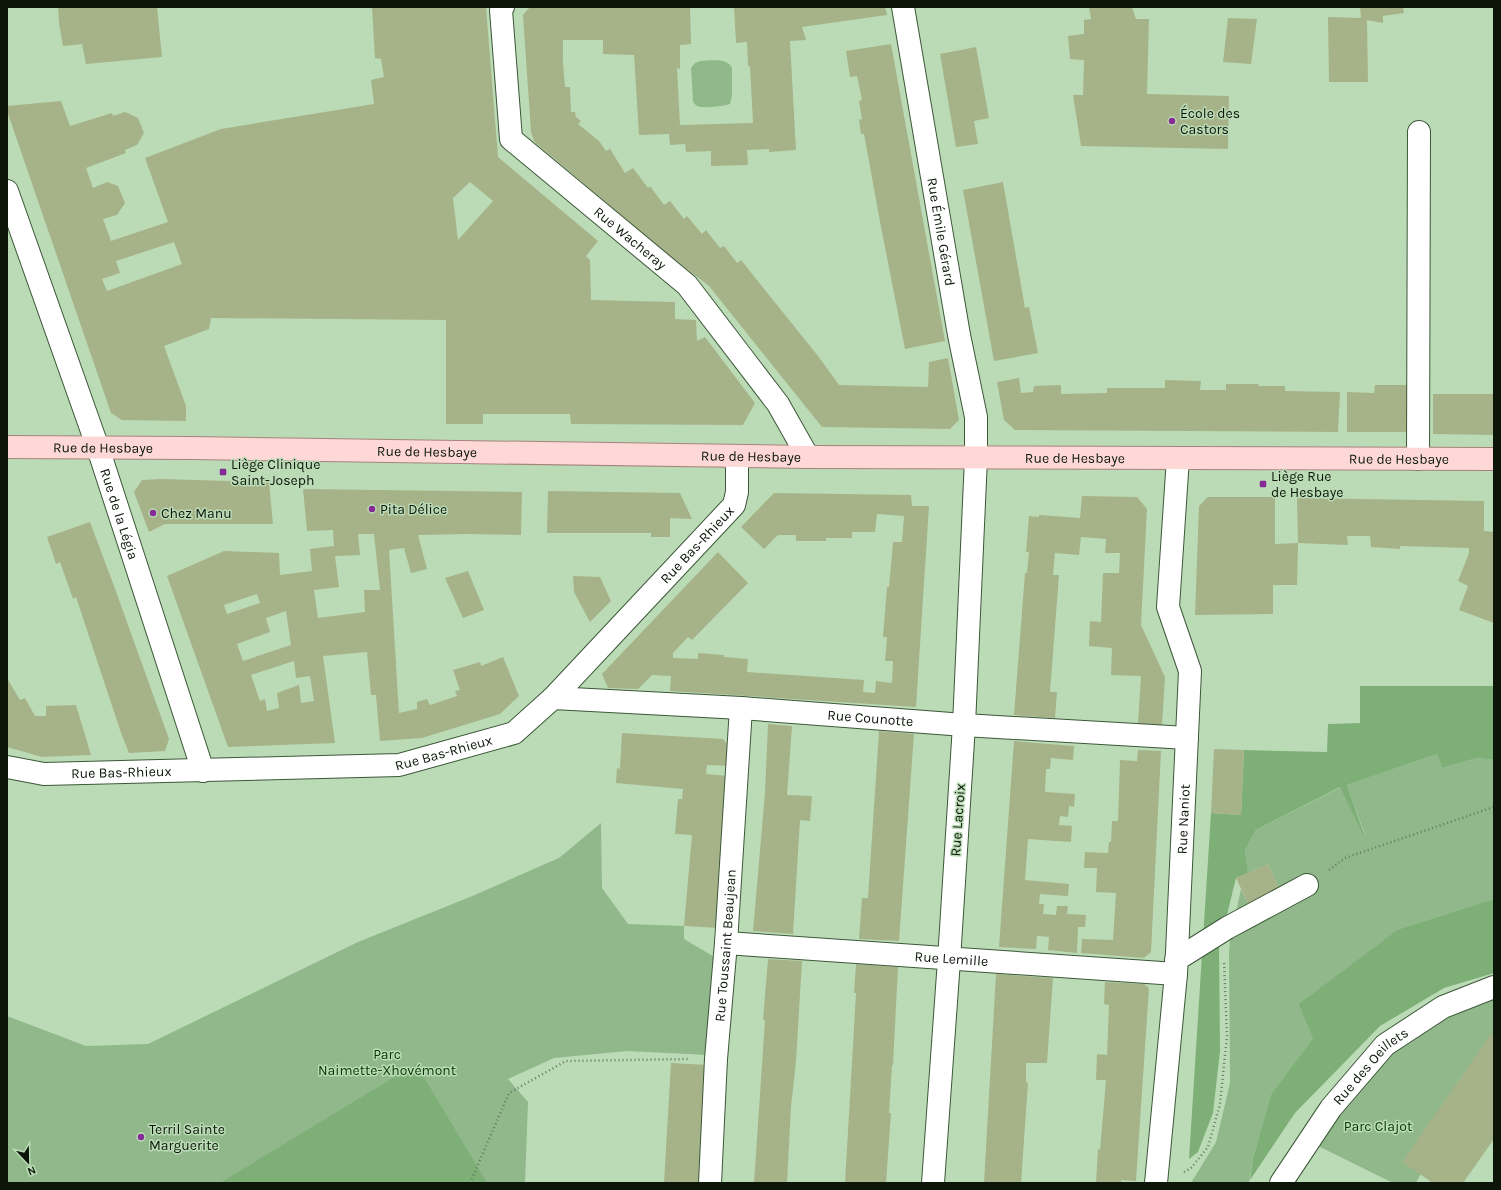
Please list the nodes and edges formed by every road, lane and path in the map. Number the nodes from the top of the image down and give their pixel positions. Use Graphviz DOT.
graph roads {
  1 [pos="903,7"];
  2 [pos="502,9"];
  3 [pos="1419,132"];
  4 [pos="7,191"];
  5 [pos="7,447"];
  6 [pos="98,448"];
  7 [pos="736,457"];
  8 [pos="808,457"];
  9 [pos="976,458"];
  10 [pos="1178,458"];
  11 [pos="1418,459"];
  12 [pos="1494,459"];
  13 [pos="554,698"];
  14 [pos="740,708"];
  15 [pos="964,725"];
  16 [pos="1186,738"];
  17 [pos="7,767"];
  18 [pos="203,771"];
  19 [pos="1494,807"];
  20 [pos="1307,885"];
  21 [pos="1227,928"];
  22 [pos="726,944"];
  23 [pos="949,960"];
  24 [pos="1176,967"];
  25 [pos="1494,987"];
  26 [pos="716,1059"];
  27 [pos="1178,1176"];
  28 [pos="470,1183"];
  29 [pos="710,1183"];
  30 [pos="934,1183"];
  31 [pos="1156,1183"];
  32 [pos="1280,1183"];
  1 -- 9 [label="street, Rue Émile Gérard"];
  2 -- 8 [label="street, Rue Wacheray"];
  3 -- 11 [label="street"];
  4 -- 6 [label="street, Rue de la Légia"];
  5 -- 6 [label="main road, Rue de Hesbaye"];
  6 -- 7 [label="main road, Rue de Hesbaye"];
  6 -- 18 [label="street, Rue de la Légia"];
  7 -- 8 [label="main road, Rue de Hesbaye"];
  7 -- 13 [label="street, Rue Bas-Rhieux"];
  8 -- 9 [label="main road, Rue de Hesbaye"];
  9 -- 10 [label="main road, Rue de Hesbaye"];
  9 -- 15 [label="street, Rue Lacroix"];
  10 -- 11 [label="main road, Rue de Hesbaye"];
  10 -- 16 [label="street, Rue Naniot"];
  11 -- 12 [label="main road, Rue de Hesbaye"];
  13 -- 14 [label="street, Rue Counotte"];
  13 -- 18 [label="street, Rue Bas-Rhieux"];
  14 -- 15 [label="street, Rue Counotte"];
  14 -- 22 [label="street, Rue Toussaint Beaujean"];
  15 -- 16 [label="street, Rue Counotte"];
  15 -- 23 [label="street, Rue Lacroix"];
  16 -- 24 [label="street, Rue Naniot"];
  17 -- 18 [label="street, Rue Bas-Rhieux"];
  19 -- 20 [label="path"];
  20 -- 21 [label="street"];
  21 -- 24 [label="street"];
  21 -- 27 [label="path"];
  22 -- 23 [label="street, Rue Lemille"];
  22 -- 26 [label="street, Rue Toussaint Beaujean"];
  23 -- 24 [label="street, Rue Lemille"];
  23 -- 30 [label="street, Rue Lacroix"];
  24 -- 31 [label="street, Rue Naniot"];
  25 -- 32 [label="street, Rue des Oeillets"];
  26 -- 28 [label="path"];
  26 -- 29 [label="street, Rue Toussaint Beaujean"];
}
